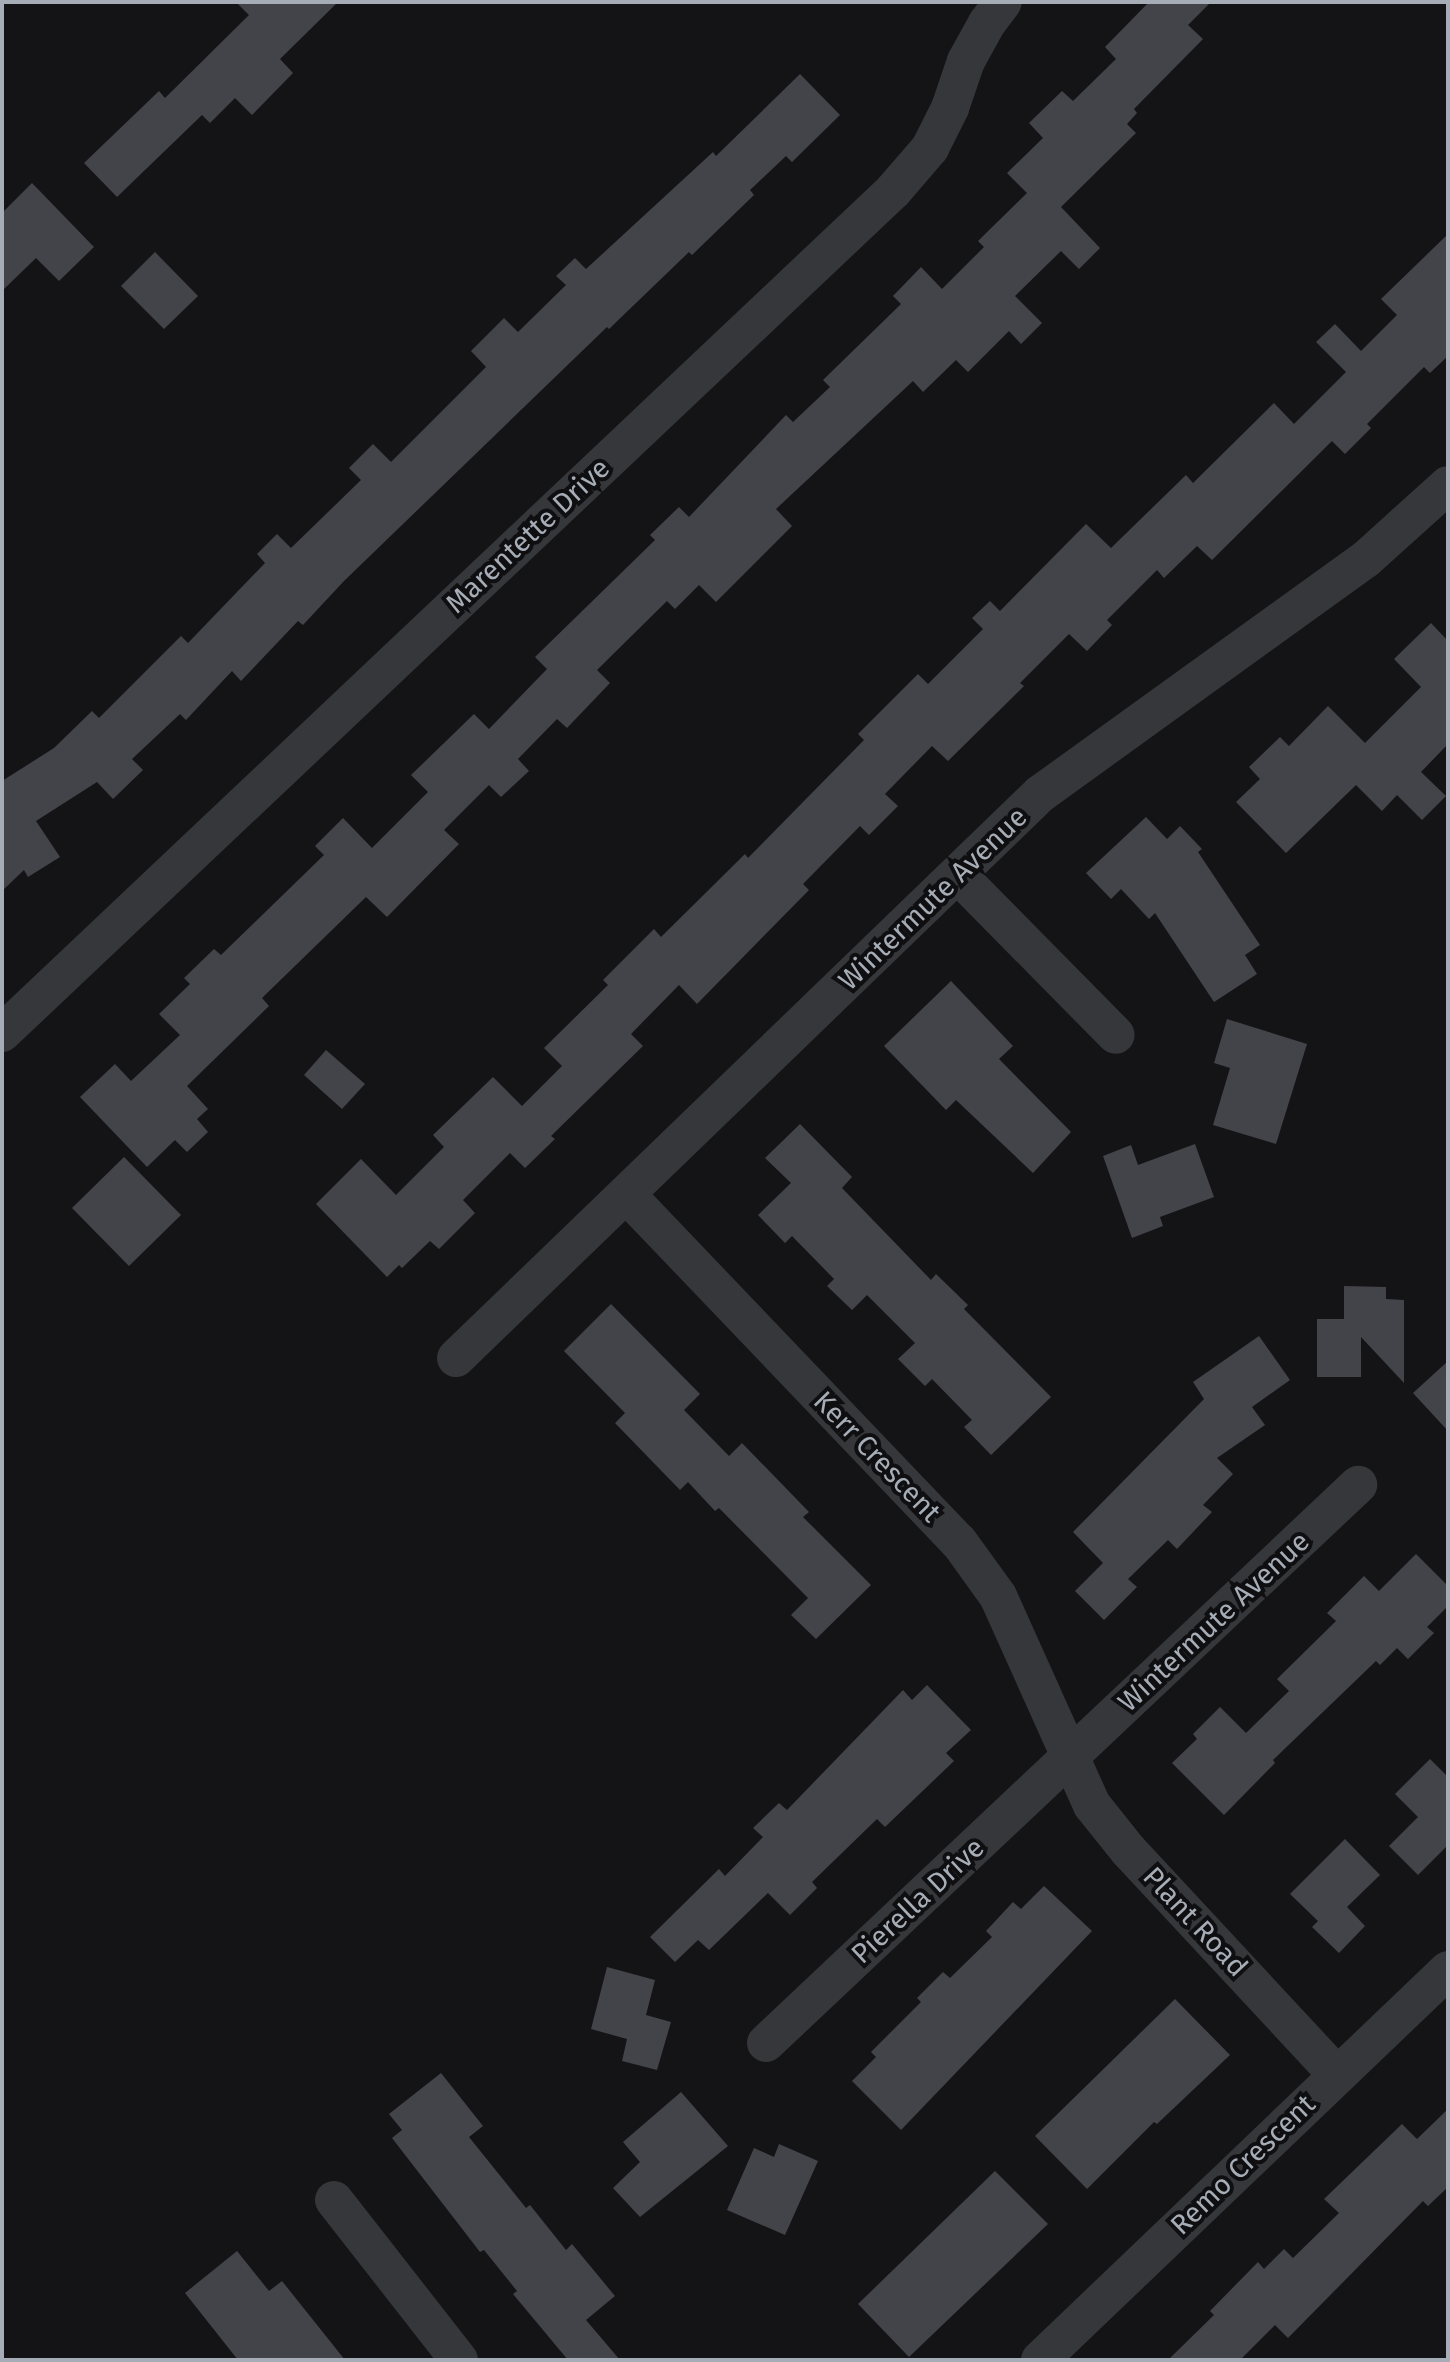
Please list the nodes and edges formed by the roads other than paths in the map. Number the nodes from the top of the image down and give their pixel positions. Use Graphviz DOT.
graph roads {
  1 [pos="1003,2"];
  2 [pos="1448,485"];
  3 [pos="959,876"];
  4 [pos="2,1033"];
  5 [pos="1116,1035"];
  6 [pos="627,1195"];
  7 [pos="456,1358"];
  8 [pos="1358,1485"];
  9 [pos="1069,1758"];
  10 [pos="1448,1970"];
  11 [pos="766,2043"];
  12 [pos="1337,2075"];
  13 [pos="334,2200"];
  14 [pos="459,2360"];
  15 [pos="1040,2360"];
  1 -- 4 [label="street, Marentette Drive"];
  2 -- 3 [label="street, Wintermute Avenue"];
  3 -- 5 [label="street"];
  3 -- 6 [label="street, Wintermute Avenue"];
  6 -- 7 [label="street, Wintermute Avenue"];
  6 -- 9 [label="street, Kerr Crescent"];
  8 -- 9 [label="street, Wintermute Avenue"];
  9 -- 11 [label="street, Pierella Drive"];
  9 -- 12 [label="street, Plant Road"];
  10 -- 12 [label="street, Remo Crescent"];
  12 -- 15 [label="street, Remo Crescent"];
  13 -- 14 [label="street"];
}
